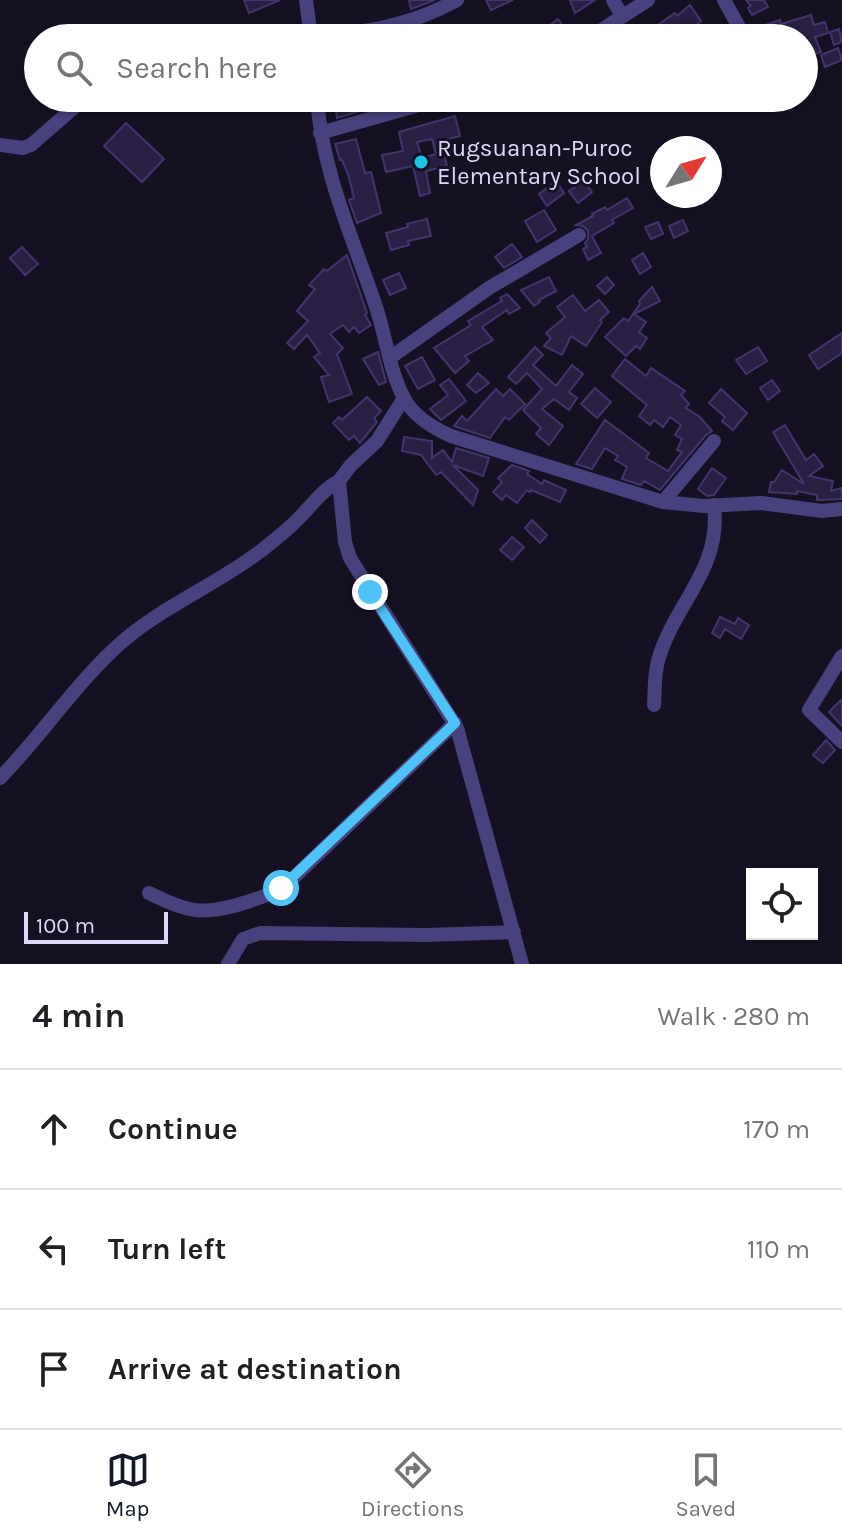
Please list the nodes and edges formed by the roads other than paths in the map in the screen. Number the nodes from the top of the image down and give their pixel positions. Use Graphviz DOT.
graph roads {
  1 [pos="306,0"];
  2 [pos="457,0"];
  3 [pos="613,0"];
  4 [pos="648,0"];
  5 [pos="724,0"];
  6 [pos="622,16"];
  7 [pos="309,24"];
  8 [pos="402,24"];
  9 [pos="610,24"];
  10 [pos="737,24"];
  11 [pos="69,112"];
  12 [pos="318,112"];
  13 [pos="394,112"];
  14 [pos="320,133"];
  15 [pos="0,145"];
  16 [pos="579,235"];
  17 [pos="391,357"];
  18 [pos="404,398"];
  19 [pos="714,441"];
  20 [pos="339,481"];
  21 [pos="663,502"];
  22 [pos="714,505"];
  23 [pos="842,509"];
  24 [pos="842,656"];
  25 [pos="654,705"];
  26 [pos="455,723"];
  27 [pos="842,742"];
  28 [pos="0,778"];
  29 [pos="149,893"];
  30 [pos="514,932"];
  31 [pos="228,964"];
  32 [pos="522,964"];
  1 -- 7 [label="street"];
  2 -- 8 [label="street"];
  3 -- 6 [label="street"];
  4 -- 6 [label="street"];
  5 -- 10 [label="street"];
  6 -- 9 [label="street"];
  11 -- 15 [label="street"];
  12 -- 14 [label="street"];
  13 -- 14 [label="street"];
  14 -- 17 [label="street"];
  16 -- 17 [label="street"];
  17 -- 18 [label="street"];
  18 -- 20 [label="street"];
  18 -- 21 [label="street"];
  19 -- 21 [label="street"];
  20 -- 26 [label="street"];
  20 -- 28 [label="street"];
  21 -- 22 [label="street"];
  22 -- 23 [label="street"];
  22 -- 25 [label="street"];
  24 -- 27 [label="street"];
  26 -- 29 [label="street"];
  26 -- 30 [label="street"];
  30 -- 31 [label="street"];
  30 -- 32 [label="street"];
}
